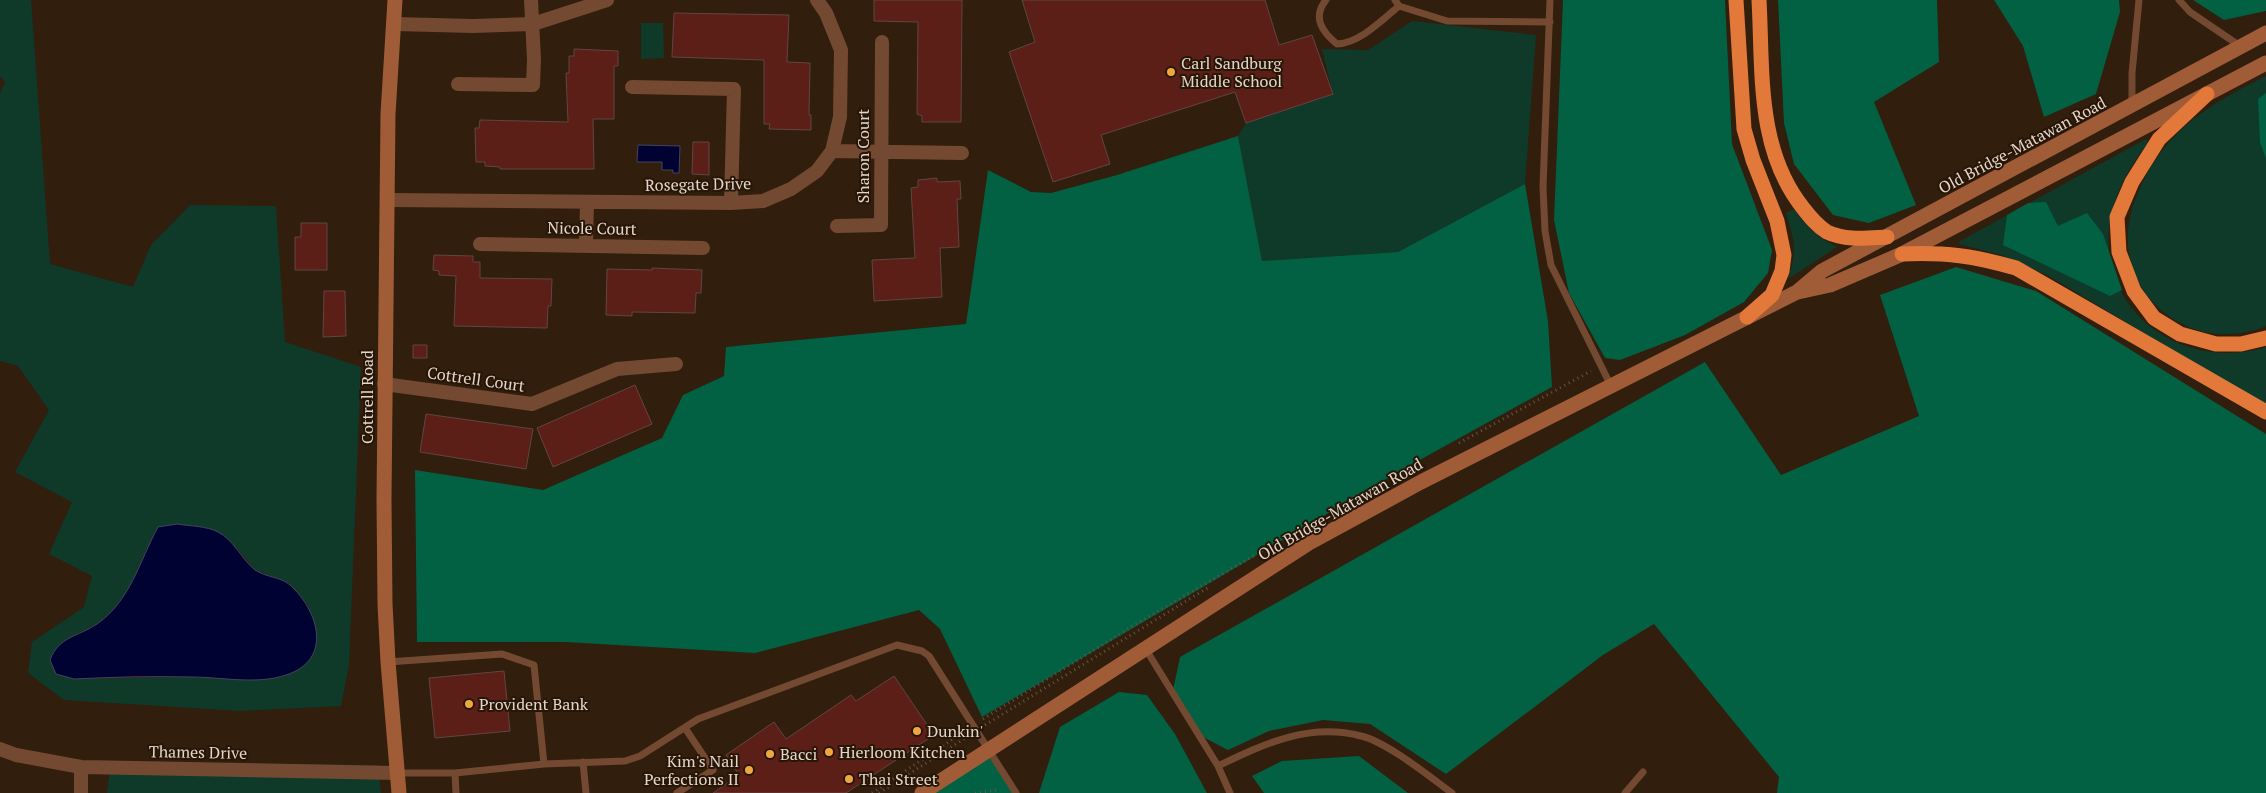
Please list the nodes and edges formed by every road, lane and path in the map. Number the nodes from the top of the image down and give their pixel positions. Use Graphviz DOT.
graph roads {
  1 [pos="395,0"];
  2 [pos="531,0"];
  3 [pos="606,0"];
  4 [pos="817,0"];
  5 [pos="1326,0"];
  6 [pos="1550,0"];
  7 [pos="1736,0"];
  8 [pos="1759,0"];
  9 [pos="2139,0"];
  10 [pos="2179,0"];
  11 [pos="1397,3"];
  12 [pos="1550,22"];
  13 [pos="395,24"];
  14 [pos="533,24"];
  15 [pos="2266,33"];
  16 [pos="882,42"];
  17 [pos="2240,46"];
  18 [pos="2266,63"];
  19 [pos="458,84"];
  20 [pos="632,87"];
  21 [pos="2207,94"];
  22 [pos="2132,106"];
  23 [pos="832,151"];
  24 [pos="880,151"];
  25 [pos="962,153"];
  26 [pos="388,200"];
  27 [pos="587,202"];
  28 [pos="731,204"];
  29 [pos="837,226"];
  30 [pos="1887,237"];
  31 [pos="480,244"];
  32 [pos="586,245"];
  33 [pos="703,248"];
  34 [pos="1902,254"];
  35 [pos="1797,292"];
  36 [pos="1747,318"];
  37 [pos="2266,338"];
  38 [pos="676,364"];
  39 [pos="384,384"];
  40 [pos="1611,386"];
  41 [pos="2266,412"];
  42 [pos="1144,648"];
  43 [pos="388,662"];
  44 [pos="685,728"];
  45 [pos="0,749"];
  46 [pos="988,750"];
  47 [pos="583,762"];
  48 [pos="544,764"];
  49 [pos="1218,766"];
  50 [pos="81,767"];
  51 [pos="1643,772"];
  52 [pos="397,773"];
  53 [pos="455,773"];
  54 [pos="996,790"];
  55 [pos="81,793"];
  56 [pos="399,793"];
  57 [pos="456,793"];
  58 [pos="586,793"];
  59 [pos="677,793"];
  60 [pos="922,793"];
  61 [pos="974,793"];
  62 [pos="1016,793"];
  63 [pos="1230,793"];
  64 [pos="1452,793"];
  65 [pos="1625,793"];
  1 -- 13 [label="main road, Cottrell Road"];
  2 -- 14 [label="street"];
  3 -- 14 [label="street"];
  4 -- 23 [label="street, Rosegate Drive"];
  5 -- 11 [label="lane"];
  6 -- 12 [label="lane"];
  7 -- 36 [label="highway"];
  8 -- 30 [label="highway"];
  9 -- 22 [label="lane"];
  10 -- 17 [label="lane"];
  11 -- 12 [label="lane"];
  12 -- 40 [label="lane"];
  13 -- 14 [label="street"];
  13 -- 26 [label="main road, Cottrell Road"];
  14 -- 19 [label="street"];
  15 -- 17 [label="main road, Old Bridge-Matawan Road"];
  16 -- 24 [label="street, Sharon Court"];
  17 -- 22 [label="main road, Old Bridge-Matawan Road"];
  18 -- 21 [label="main road, Old Bridge-Matawan Road"];
  20 -- 28 [label="street"];
  21 -- 34 [label="main road, Old Bridge-Matawan Road"];
  21 -- 37 [label="highway"];
  22 -- 30 [label="main road, Old Bridge-Matawan Road"];
  23 -- 24 [label="street"];
  23 -- 28 [label="street, Rosegate Drive"];
  24 -- 25 [label="street"];
  24 -- 29 [label="street, Sharon Court"];
  26 -- 27 [label="street, Rosegate Drive"];
  26 -- 39 [label="main road, Cottrell Road"];
  27 -- 28 [label="street, Rosegate Drive"];
  27 -- 32 [label="street"];
  30 -- 35 [label="main road, Old Bridge-Matawan Road"];
  31 -- 32 [label="street, Nicole Court"];
  32 -- 33 [label="street, Nicole Court"];
  34 -- 35 [label="main road, Old Bridge-Matawan Road"];
  34 -- 41 [label="highway"];
  35 -- 36 [label="main road, Old Bridge-Matawan Road"];
  36 -- 40 [label="main road, Old Bridge-Matawan Road"];
  38 -- 39 [label="street, Cottrell Court"];
  39 -- 43 [label="main road, Cottrell Road"];
  40 -- 42 [label="main road, Old Bridge-Matawan Road"];
  42 -- 46 [label="main road, Old Bridge-Matawan Road"];
  42 -- 49 [label="lane"];
  43 -- 48 [label="lane"];
  43 -- 52 [label="main road, Cottrell Road"];
  44 -- 46 [label="lane"];
  44 -- 47 [label="lane"];
  44 -- 59 [label="lane"];
  45 -- 50 [label="street, Thames Drive"];
  46 -- 60 [label="main road, Old Bridge-Matawan Road"];
  46 -- 62 [label="lane"];
  47 -- 48 [label="lane"];
  47 -- 58 [label="lane"];
  48 -- 53 [label="lane"];
  49 -- 63 [label="lane"];
  49 -- 64 [label="lane"];
  50 -- 52 [label="street, Thames Drive"];
  50 -- 55 [label="street"];
  51 -- 65 [label="lane"];
  52 -- 53 [label="lane"];
  52 -- 56 [label="main road, Cottrell Road"];
  53 -- 57 [label="lane"];
  54 -- 61 [label="path"];
}
